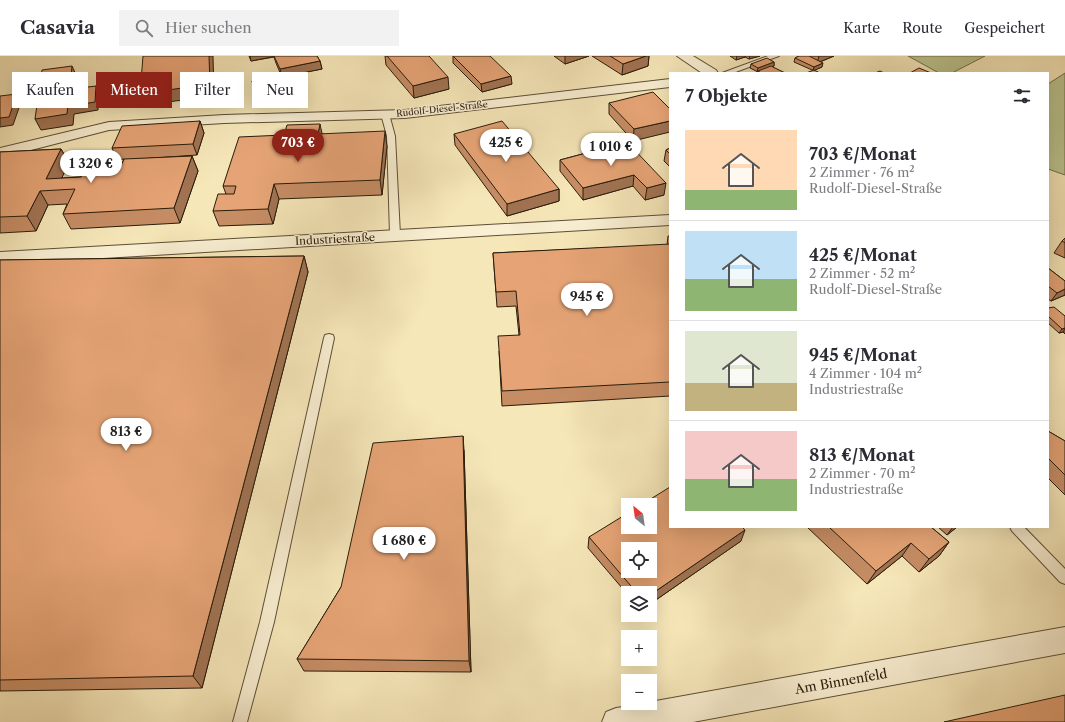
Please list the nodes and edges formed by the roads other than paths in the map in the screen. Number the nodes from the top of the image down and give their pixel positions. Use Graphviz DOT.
graph roads {
  1 [pos="684,56"];
  2 [pos="775,56"];
  3 [pos="709,72"];
  4 [pos="729,72"];
  5 [pos="669,83"];
  6 [pos="386,114"];
  7 [pos="0,153"];
  8 [pos="669,220"];
  9 [pos="395,235"];
  10 [pos="0,258"];
  11 [pos="329,338"];
  12 [pos="1017,528"];
  13 [pos="1065,578"];
  14 [pos="1065,640"];
  15 [pos="240,722"];
  16 [pos="616,722"];
  1 -- 3 [label="street"];
  2 -- 4 [label="lane"];
  5 -- 6 [label="street, Rudolf-Diesel-Straße"];
  6 -- 7 [label="street, Rudolf-Diesel-Straße"];
  6 -- 9 [label="lane"];
  8 -- 9 [label="street, Industriestraße"];
  9 -- 10 [label="street, Industriestraße"];
  11 -- 15 [label="lane"];
  12 -- 13 [label="lane"];
  14 -- 16 [label="street, Am Binnenfeld"];
}
